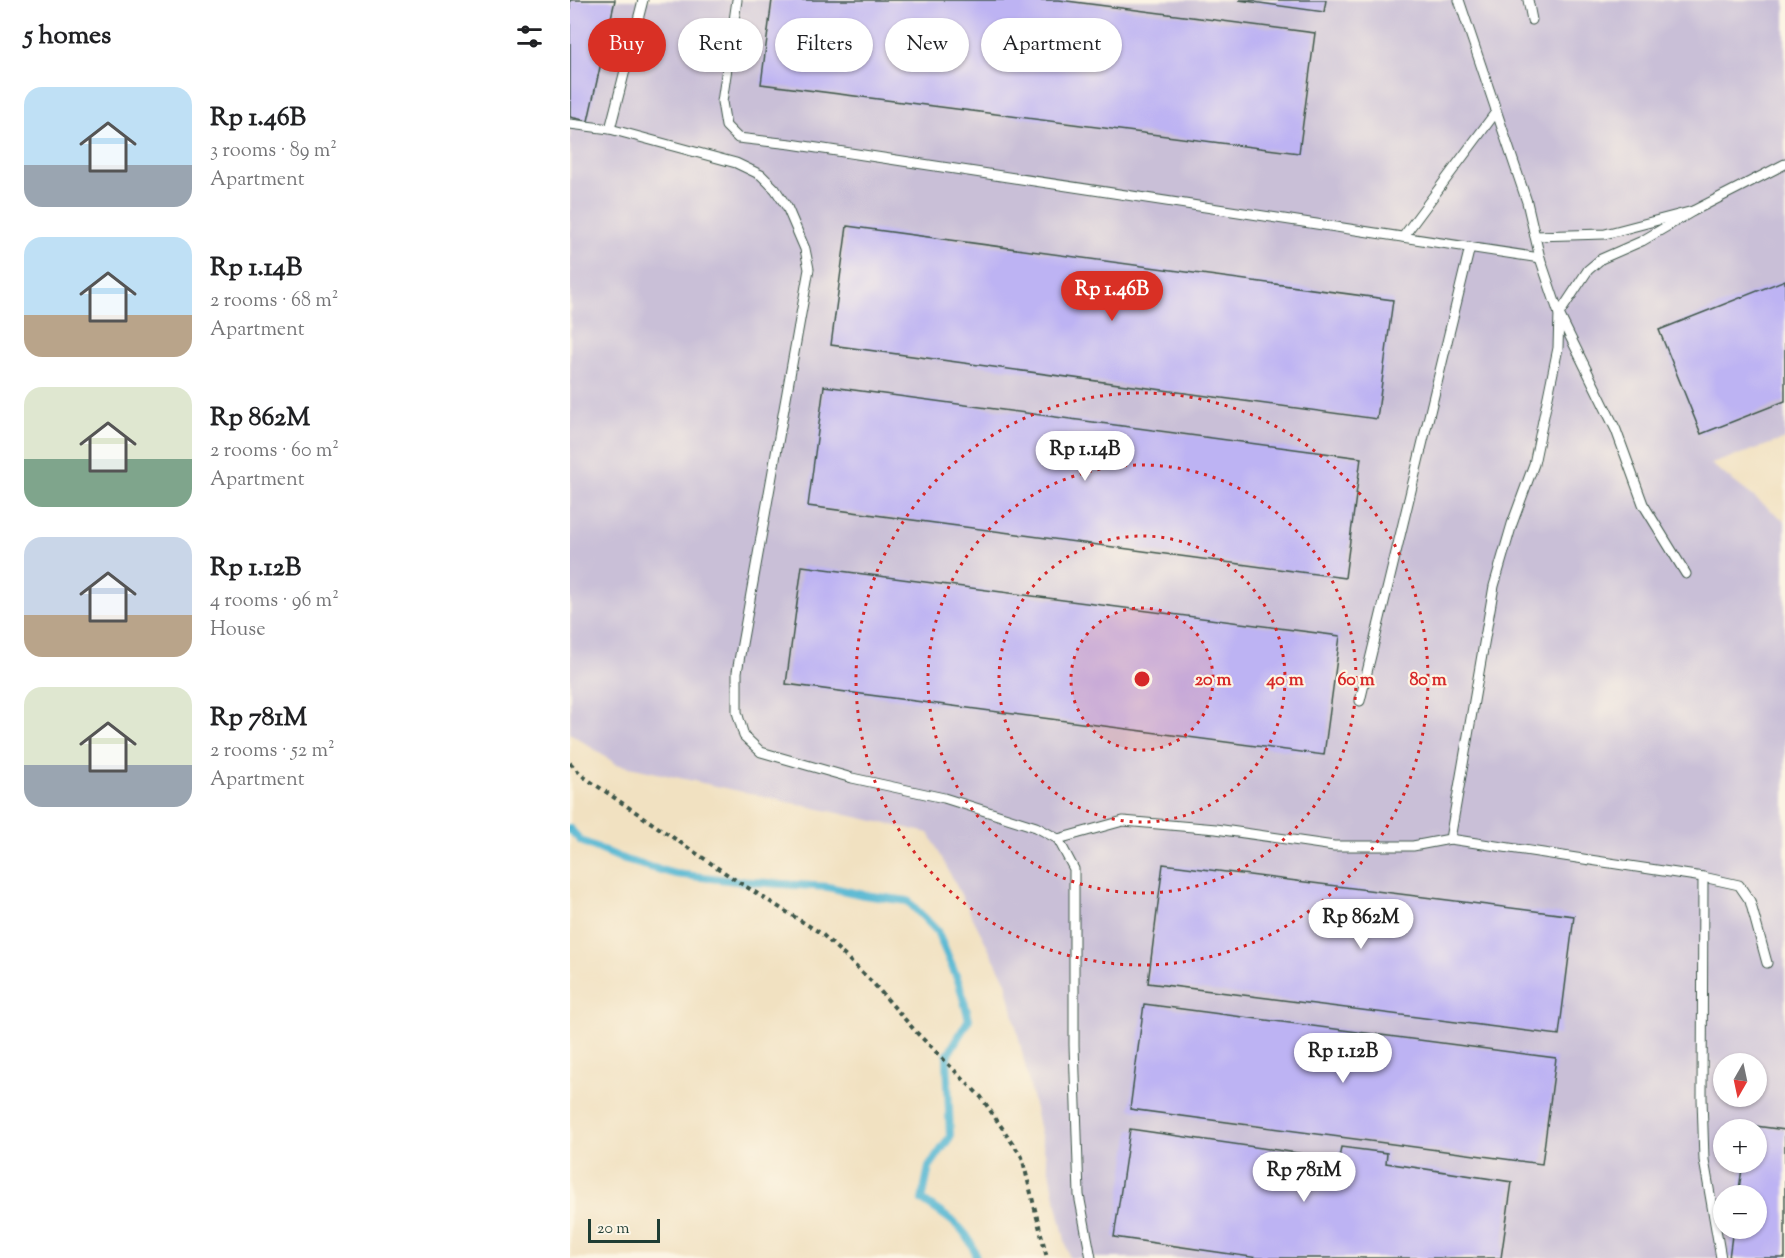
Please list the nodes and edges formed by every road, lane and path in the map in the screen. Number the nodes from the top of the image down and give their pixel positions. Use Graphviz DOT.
graph roads {
  1 [pos="643,0"];
  2 [pos="737,0"];
  3 [pos="1459,0"];
  4 [pos="1528,0"];
  5 [pos="1532,20"];
  6 [pos="1496,112"];
  7 [pos="570,124"];
  8 [pos="610,129"];
  9 [pos="1785,164"];
  10 [pos="1693,211"];
  11 [pos="1535,236"];
  12 [pos="1404,237"];
  13 [pos="1470,247"];
  14 [pos="1540,258"];
  15 [pos="1559,314"];
  16 [pos="1686,574"];
  17 [pos="1360,701"];
  18 [pos="570,763"];
  19 [pos="1058,839"];
  20 [pos="1450,839"];
  21 [pos="1703,877"];
  22 [pos="1767,963"];
  23 [pos="1047,1258"];
  24 [pos="1091,1258"];
  25 [pos="1721,1258"];
  1 -- 8 [label="lane"];
  2 -- 12 [label="lane"];
  3 -- 6 [label="lane"];
  4 -- 5 [label="lane"];
  6 -- 11 [label="lane"];
  6 -- 12 [label="lane"];
  7 -- 8 [label="lane"];
  8 -- 19 [label="lane"];
  9 -- 10 [label="lane"];
  10 -- 11 [label="lane"];
  10 -- 15 [label="lane"];
  11 -- 14 [label="lane"];
  12 -- 13 [label="lane"];
  13 -- 14 [label="lane"];
  13 -- 17 [label="lane"];
  14 -- 15 [label="lane"];
  15 -- 16 [label="lane"];
  15 -- 20 [label="lane"];
  18 -- 23 [label="path"];
  19 -- 20 [label="lane"];
  19 -- 24 [label="lane"];
  20 -- 21 [label="lane"];
  21 -- 22 [label="lane"];
  21 -- 25 [label="lane"];
}
